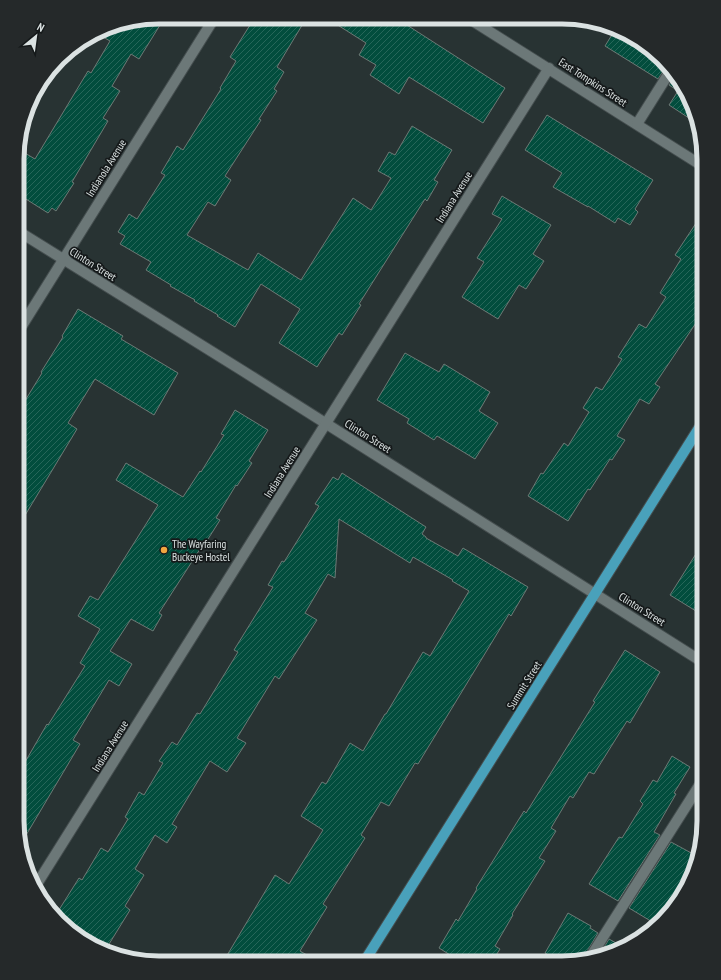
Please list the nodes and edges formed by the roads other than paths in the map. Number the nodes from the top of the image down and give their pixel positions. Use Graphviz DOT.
graph roads {
  1 [pos="211,24"];
  2 [pos="478,24"];
  3 [pos="549,68"];
  4 [pos="668,75"];
  5 [pos="637,124"];
  6 [pos="697,163"];
  7 [pos="24,235"];
  8 [pos="63,259"];
  9 [pos="24,322"];
  10 [pos="326,424"];
  11 [pos="697,431"];
  12 [pos="595,594"];
  13 [pos="697,658"];
  14 [pos="697,789"];
  15 [pos="39,882"];
  16 [pos="595,952"];
  17 [pos="368,956"];
  1 -- 8 [label="street, Indianola Avenue"];
  2 -- 3 [label="street, East Tompkins Street"];
  3 -- 5 [label="street, East Tompkins Street"];
  3 -- 10 [label="street, Indiana Avenue"];
  4 -- 5 [label="street"];
  5 -- 6 [label="street, East Tompkins Street"];
  7 -- 8 [label="street, Clinton Street"];
  8 -- 9 [label="street, Indianola Avenue"];
  8 -- 10 [label="street, Clinton Street"];
  10 -- 12 [label="street, Clinton Street"];
  10 -- 15 [label="street, Indiana Avenue"];
  11 -- 12 [label="main road, Summit Street"];
  12 -- 13 [label="street, Clinton Street"];
  12 -- 17 [label="main road, Summit Street"];
  14 -- 16 [label="street"];
}
